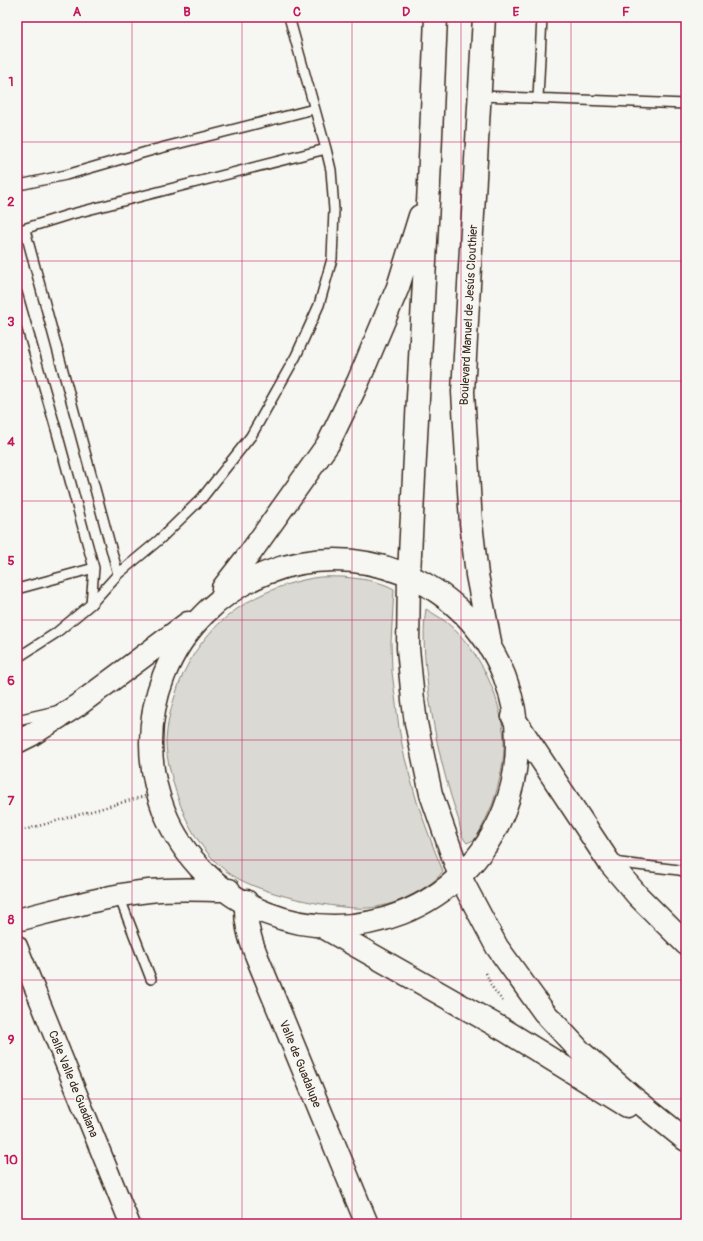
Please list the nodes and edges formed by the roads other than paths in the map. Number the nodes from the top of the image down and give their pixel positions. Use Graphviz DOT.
graph roads {
  1 [pos="289,17"];
  2 [pos="436,17"];
  3 [pos="484,17"];
  4 [pos="542,17"];
  5 [pos="480,96"];
  6 [pos="538,98"];
  7 [pos="686,104"];
  8 [pos="314,109"];
  9 [pos="326,149"];
  10 [pos="429,183"];
  11 [pos="17,184"];
  12 [pos="21,230"];
  13 [pos="17,293"];
  14 [pos="94,568"];
  15 [pos="118,574"];
  16 [pos="409,574"];
  17 [pos="17,589"];
  18 [pos="91,604"];
  19 [pos="210,604"];
  20 [pos="194,619"];
  21 [pos="17,658"];
  22 [pos="493,658"];
  23 [pos="78,705"];
  24 [pos="511,712"];
  25 [pos="17,720"];
  26 [pos="17,742"];
  27 [pos="609,862"];
  28 [pos="686,872"];
  29 [pos="461,879"];
  30 [pos="238,895"];
  31 [pos="119,896"];
  32 [pos="17,920"];
  33 [pos="313,922"];
  34 [pos="686,944"];
  35 [pos="17,945"];
  36 [pos="151,979"];
  37 [pos="686,1141"];
  38 [pos="130,1224"];
  39 [pos="367,1224"];
  1 -- 8 [label="lane"];
  2 -- 10 [label="main road"];
  3 -- 5 [label="main road, Boulevard Manuel de Jesús Clouthier"];
  4 -- 6 [label="lane"];
  5 -- 6 [label="lane"];
  5 -- 22 [label="main road, Boulevard Manuel de Jesús Clouthier"];
  6 -- 7 [label="lane"];
  8 -- 9 [label="lane"];
  8 -- 11 [label="lane"];
  9 -- 12 [label="lane"];
  9 -- 15 [label="lane"];
  10 -- 16 [label="main road"];
  10 -- 19 [label="main road"];
  12 -- 15 [label="lane"];
  13 -- 14 [label="lane"];
  14 -- 17 [label="lane"];
  14 -- 18 [label="lane"];
  15 -- 18 [label="lane"];
  16 -- 19 [label="main road"];
  16 -- 22 [label="main road"];
  16 -- 29 [label="main road"];
  18 -- 21 [label="lane"];
  19 -- 20 [label="main road"];
  20 -- 23 [label="main road"];
  20 -- 30 [label="main road"];
  22 -- 24 [label="main road"];
  23 -- 25 [label="lane"];
  23 -- 26 [label="main road"];
  24 -- 27 [label="main road"];
  24 -- 29 [label="main road"];
  27 -- 28 [label="lane"];
  27 -- 34 [label="main road"];
  29 -- 33 [label="main road"];
  29 -- 37 [label="main road"];
  30 -- 31 [label="main road"];
  30 -- 33 [label="main road"];
  30 -- 39 [label="main road, Valle de Guadalupe"];
  31 -- 32 [label="main road"];
  31 -- 36 [label="lane"];
  33 -- 37 [label="main road"];
  35 -- 38 [label="street, Calle Valle de Guadiana"];
}
